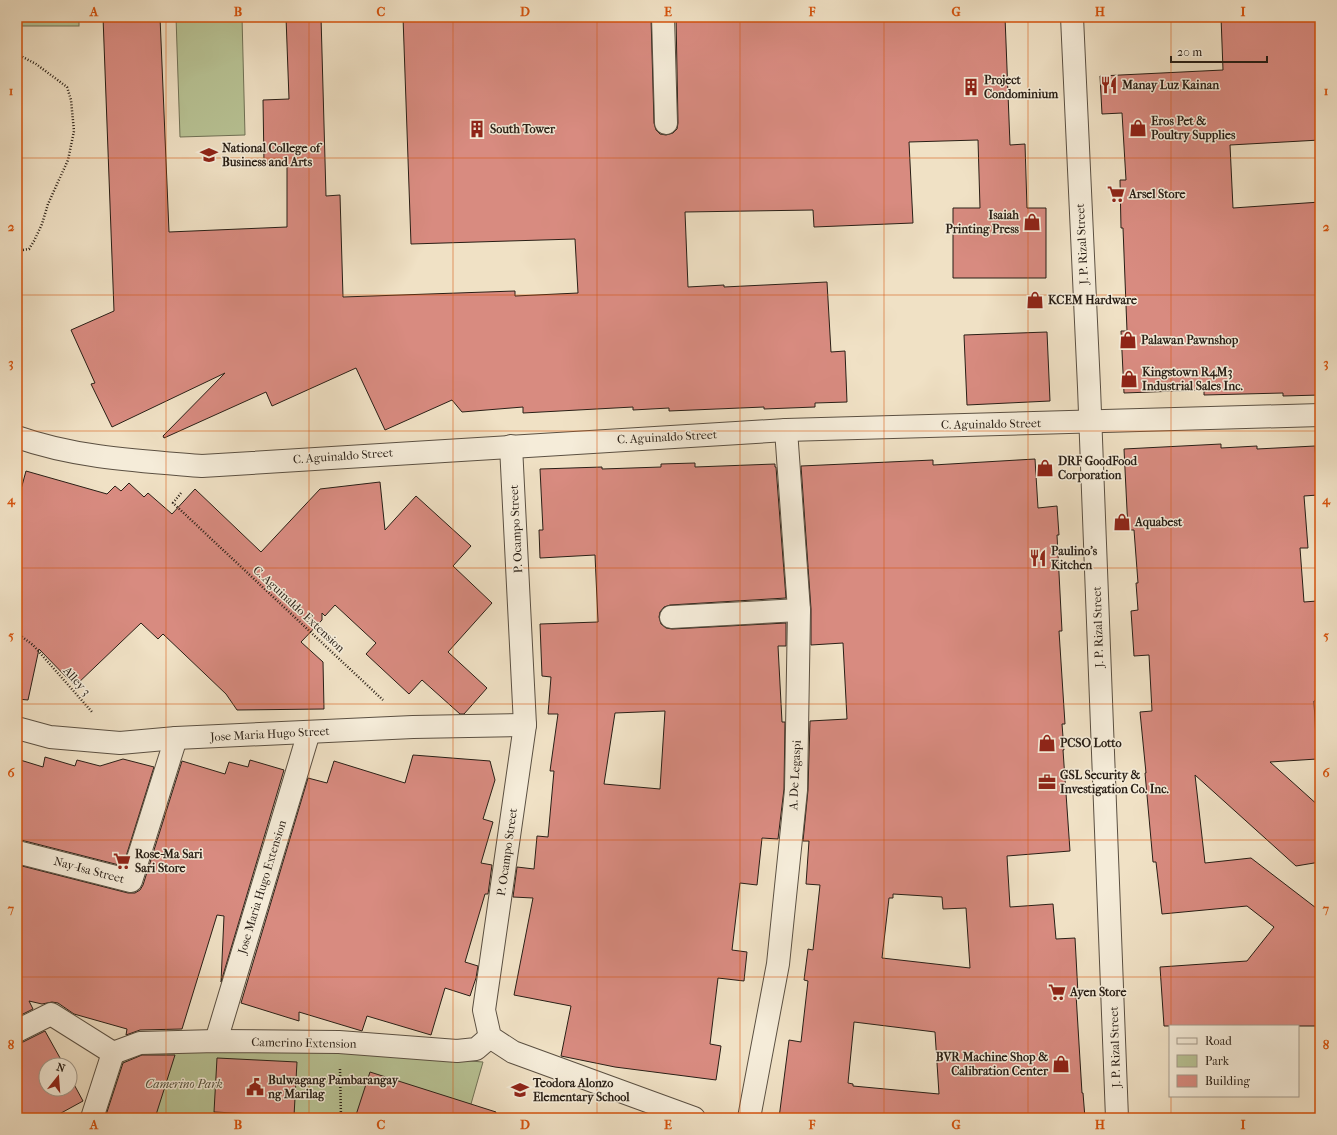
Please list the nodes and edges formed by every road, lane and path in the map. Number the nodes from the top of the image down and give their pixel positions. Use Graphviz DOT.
graph roads {
  1 [pos="663,17"];
  2 [pos="1072,17"];
  3 [pos="17,54"];
  4 [pos="666,123"];
  5 [pos="17,251"];
  6 [pos="1320,415"];
  7 [pos="1090,422"];
  8 [pos="786,430"];
  9 [pos="17,436"];
  10 [pos="512,446"];
  11 [pos="173,504"];
  12 [pos="799,610"];
  13 [pos="671,617"];
  14 [pos="17,633"];
  15 [pos="525,725"];
  16 [pos="17,728"];
  17 [pos="413,728"];
  18 [pos="309,732"];
  19 [pos="176,738"];
  20 [pos="120,743"];
  21 [pos="17,852"];
  22 [pos="17,1031"];
  23 [pos="490,1037"];
  24 [pos="216,1041"];
  25 [pos="339,1042"];
  26 [pos="113,1053"];
  27 [pos="92,1118"];
  28 [pos="342,1118"];
  29 [pos="694,1118"];
  30 [pos="749,1118"];
  31 [pos="1117,1118"];
  1 -- 4 [label="street"];
  2 -- 7 [label="street, J. P. Rizal Street"];
  3 -- 5 [label="path"];
  6 -- 7 [label="street, C. Aguinaldo Street"];
  7 -- 8 [label="street, C. Aguinaldo Street"];
  7 -- 31 [label="street, J. P. Rizal Street"];
  8 -- 10 [label="street, C. Aguinaldo Street"];
  8 -- 12 [label="street, A. De Legaspi"];
  9 -- 10 [label="street, C. Aguinaldo Street"];
  10 -- 15 [label="street, P. Ocampo Street"];
  11 -- 17 [label="path, C. Aguinaldo Extension"];
  12 -- 13 [label="street"];
  12 -- 30 [label="street, A. De Legaspi"];
  14 -- 20 [label="path, Alley 3"];
  15 -- 17 [label="street, Jose Maria Hugo Street"];
  15 -- 23 [label="street, P. Ocampo Street"];
  16 -- 20 [label="street, Jose Maria Hugo Street"];
  17 -- 18 [label="street, Jose Maria Hugo Street"];
  18 -- 19 [label="street, Jose Maria Hugo Street"];
  18 -- 24 [label="street, Jose Maria Hugo Extension"];
  19 -- 20 [label="street, Jose Maria Hugo Street"];
  19 -- 21 [label="street, Nay-Isa Street"];
  22 -- 26 [label="street"];
  23 -- 25 [label="street, Camerino Extension"];
  23 -- 29 [label="street"];
  24 -- 25 [label="street, Camerino Extension"];
  24 -- 26 [label="street, Camerino Extension"];
  25 -- 28 [label="path"];
  26 -- 27 [label="street"];
}
